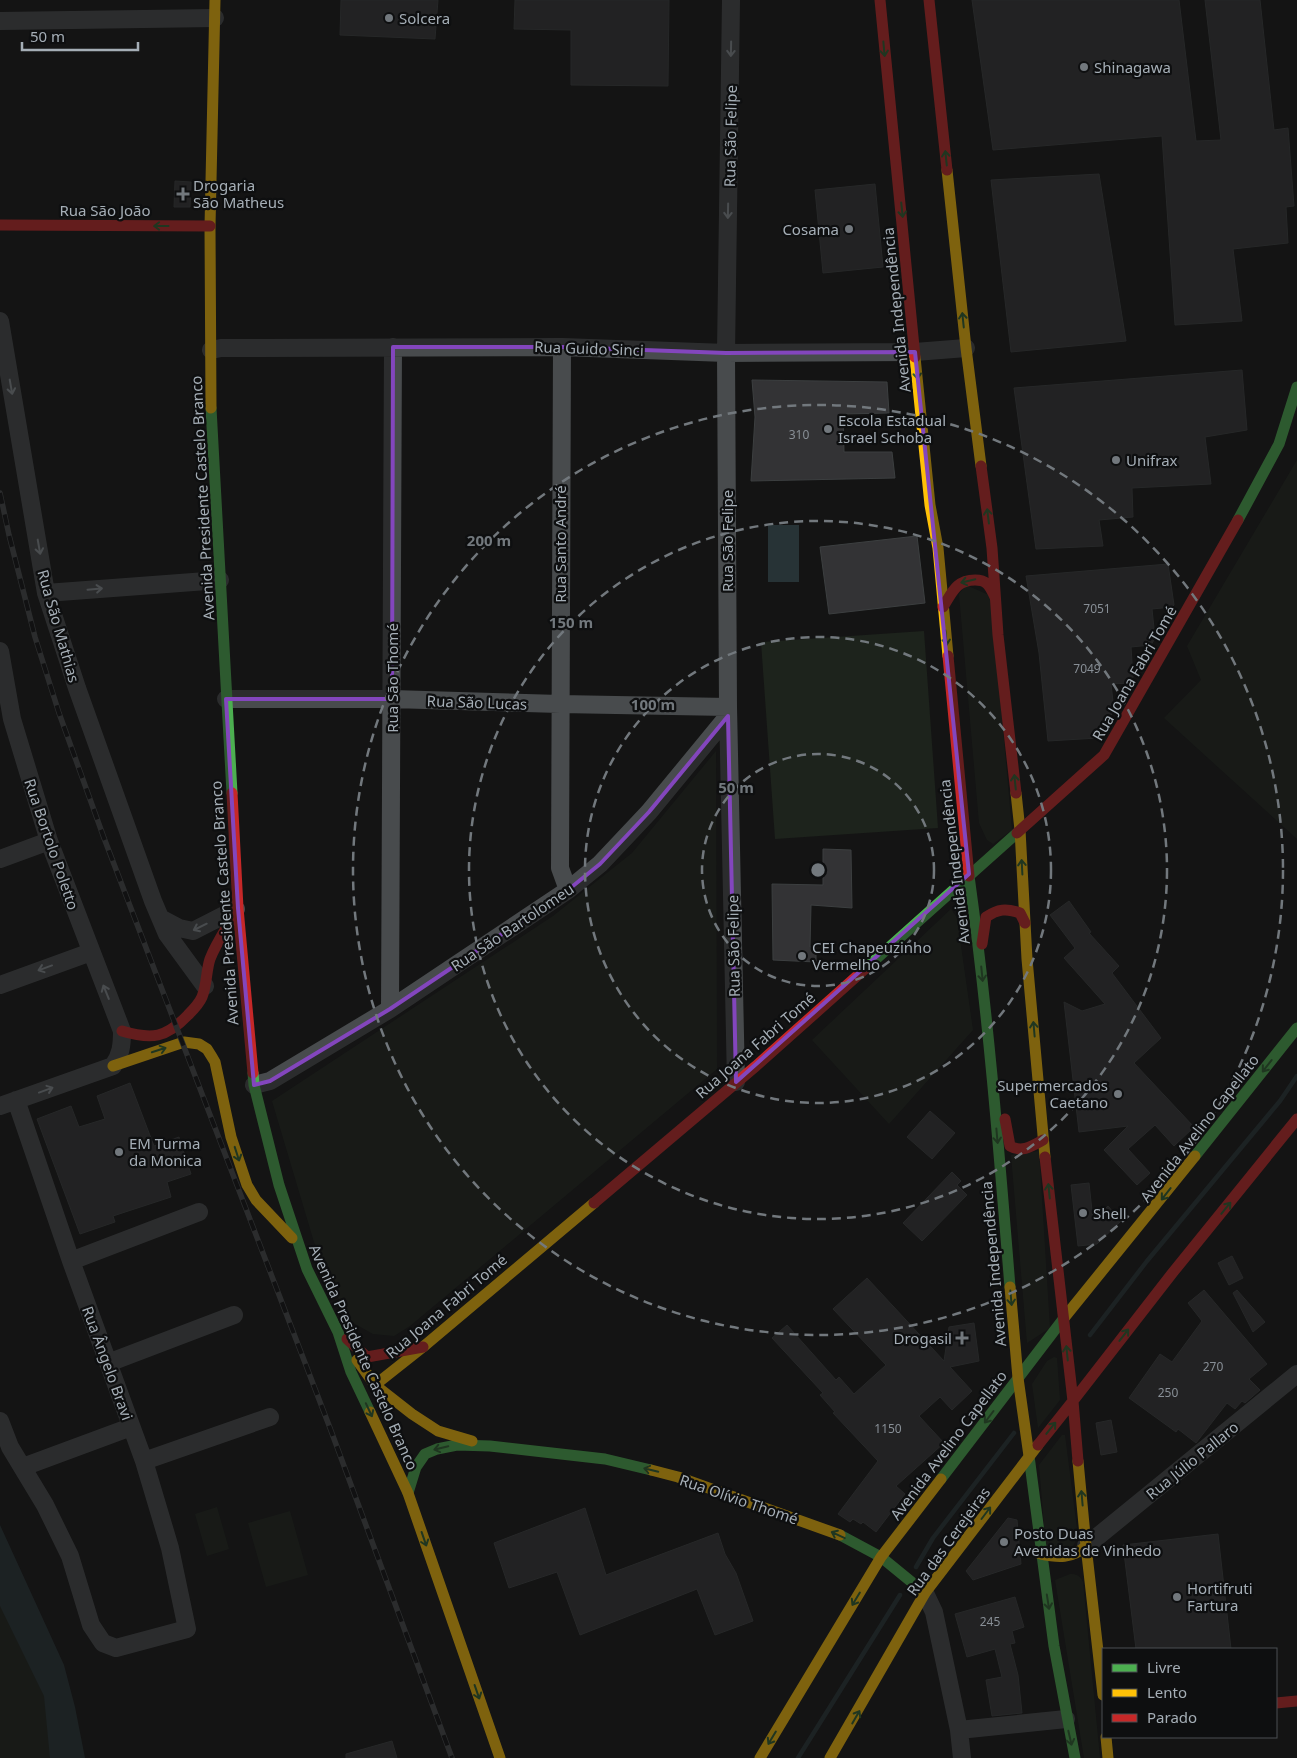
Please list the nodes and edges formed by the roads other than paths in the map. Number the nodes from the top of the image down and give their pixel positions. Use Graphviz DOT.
graph roads {
  1 [pos="215,0"];
  2 [pos="731,0"];
  3 [pos="880,0"];
  4 [pos="930,0"];
  5 [pos="216,18"];
  6 [pos="0,21"];
  7 [pos="0,224"];
  8 [pos="210,226"];
  9 [pos="0,321"];
  10 [pos="562,346"];
  11 [pos="393,347"];
  12 [pos="966,348"];
  13 [pos="211,350"];
  14 [pos="915,352"];
  15 [pos="726,353"];
  16 [pos="1297,387"];
  17 [pos="938,548"];
  18 [pos="992,548"];
  19 [pos="981,556"];
  20 [pos="953,558"];
  21 [pos="220,580"];
  22 [pos="46,593"];
  23 [pos="995,597"];
  24 [pos="944,606"];
  25 [pos="0,651"];
  26 [pos="226,699"];
  27 [pos="392,699"];
  28 [pos="560,704"];
  29 [pos="728,711"];
  30 [pos="1020,830"];
  31 [pos="49,841"];
  32 [pos="0,859"];
  33 [pos="969,874"];
  34 [pos="568,890"];
  35 [pos="238,908"];
  36 [pos="162,919"];
  37 [pos="1026,923"];
  38 [pos="91,952"];
  39 [pos="980,954"];
  40 [pos="0,985"];
  41 [pos="205,986"];
  42 [pos="390,1010"];
  43 [pos="1297,1028"];
  44 [pos="122,1031"];
  45 [pos="113,1066"];
  46 [pos="736,1082"];
  47 [pos="992,1082"];
  48 [pos="254,1085"];
  49 [pos="8,1103"];
  50 [pos="1297,1119"];
  51 [pos="1044,1140"];
  52 [pos="199,1212"];
  53 [pos="299,1246"];
  54 [pos="71,1261"];
  55 [pos="234,1315"];
  56 [pos="1064,1318"];
  57 [pos="338,1332"];
  58 [pos="423,1347"];
  59 [pos="108,1363"];
  60 [pos="351,1372"];
  61 [pos="1297,1374"];
  62 [pos="405,1377"];
  63 [pos="1018,1378"];
  64 [pos="375,1384"];
  65 [pos="404,1390"];
  66 [pos="1072,1401"];
  67 [pos="412,1414"];
  68 [pos="270,1417"];
  69 [pos="0,1422"];
  70 [pos="131,1427"];
  71 [pos="490,1446"];
  72 [pos="1029,1456"];
  73 [pos="144,1460"];
  74 [pos="23,1467"];
  75 [pos="408,1493"];
  76 [pos="1086,1546"];
  77 [pos="1040,1554"];
  78 [pos="881,1558"];
  79 [pos="1076,1569"];
  80 [pos="1056,1574"];
  81 [pos="1089,1574"];
  82 [pos="1045,1583"];
  83 [pos="925,1594"];
  84 [pos="906,1629"];
  85 [pos="939,1635"];
  86 [pos="1102,1686"];
  87 [pos="1297,1701"];
  88 [pos="1277,1703"];
  89 [pos="1066,1719"];
  90 [pos="959,1730"];
  91 [pos="1106,1740"];
  92 [pos="500,1758"];
  93 [pos="760,1758"];
  94 [pos="830,1758"];
  95 [pos="962,1758"];
  96 [pos="1075,1758"];
  97 [pos="1106,1758"];
  1 -- 5 [label="main road, Avenida Presidente Castelo Branco"];
  2 -- 15 [label="street, Rua São Felipe, one-way"];
  3 -- 14 [label="main road, Avenida Independência, one-way"];
  12 -- 4 [label="main road, one-way"];
  5 -- 6 [label="street"];
  5 -- 8 [label="main road, Avenida Presidente Castelo Branco"];
  8 -- 7 [label="main road, Rua São João, one-way"];
  8 -- 13 [label="main road, Avenida Presidente Castelo Branco"];
  9 -- 22 [label="street, Rua São Mathias, one-way"];
  10 -- 11 [label="street, Rua Guido Sinci"];
  10 -- 15 [label="street, Rua Guido Sinci"];
  10 -- 28 [label="street, Rua Santo André"];
  11 -- 13 [label="street, Rua Guido Sinci"];
  11 -- 27 [label="street, Rua São Thomé"];
  12 -- 14 [label="street, Rua Guido Sinci"];
  18 -- 12 [label="main road, one-way"];
  13 -- 21 [label="main road, Avenida Presidente Castelo Branco"];
  14 -- 15 [label="street, Rua Guido Sinci"];
  14 -- 17 [label="main road, Avenida Independência, one-way"];
  15 -- 29 [label="street, Rua São Felipe"];
  16 -- 30 [label="main road, Rua Joana Fabri Tomé"];
  17 -- 20 [label="main road"];
  17 -- 24 [label="main road, Avenida Independência"];
  18 -- 19 [label="main road"];
  18 -- 23 [label="main road"];
  22 -- 21 [label="street, one-way"];
  21 -- 26 [label="main road, Avenida Presidente Castelo Branco"];
  22 -- 36 [label="street, Rua São Mathias"];
  23 -- 24 [label="main road, one-way"];
  30 -- 23 [label="main road, one-way"];
  24 -- 33 [label="main road, Avenida Independência, one-way"];
  25 -- 31 [label="street, Rua Bortolo Poletto"];
  26 -- 27 [label="street, Rua São Lucas"];
  26 -- 35 [label="main road, Avenida Presidente Castelo Branco"];
  27 -- 28 [label="street, Rua São Lucas"];
  27 -- 42 [label="street, Rua São Thomé"];
  28 -- 29 [label="street, Rua São Lucas"];
  28 -- 34 [label="street, Rua Santo André"];
  29 -- 34 [label="street, Rua São Bartolomeu"];
  29 -- 46 [label="street, Rua São Felipe"];
  30 -- 33 [label="main road, Rua Joana Fabri Tomé"];
  37 -- 30 [label="main road, one-way"];
  31 -- 32 [label="street"];
  31 -- 38 [label="street, Rua Bortolo Poletto"];
  33 -- 39 [label="main road, Avenida Independência"];
  33 -- 46 [label="main road, Rua Joana Fabri Tomé"];
  34 -- 42 [label="street, Rua São Bartolomeu"];
  35 -- 36 [label="street, one-way"];
  35 -- 41 [label="main road"];
  35 -- 48 [label="main road, Avenida Presidente Castelo Branco"];
  36 -- 41 [label="street, Rua São Mathias"];
  37 -- 39 [label="main road"];
  51 -- 37 [label="main road, one-way"];
  38 -- 40 [label="street, one-way"];
  44 -- 38 [label="street, Rua Bortolo Poletto, one-way"];
  39 -- 47 [label="main road, Avenida Independência, one-way"];
  41 -- 44 [label="main road"];
  42 -- 48 [label="street, Rua São Bartolomeu"];
  43 -- 56 [label="main road, Avenida Avelino Capellato, one-way"];
  44 -- 45 [label="street"];
  49 -- 45 [label="street, one-way"];
  45 -- 53 [label="main road, one-way"];
  46 -- 58 [label="main road, Rua Joana Fabri Tomé"];
  47 -- 51 [label="main road"];
  47 -- 63 [label="main road, Avenida Independência, one-way"];
  48 -- 53 [label="main road, Avenida Presidente Castelo Branco"];
  49 -- 54 [label="street, Rua Ângelo Bravi"];
  66 -- 50 [label="main road, one-way"];
  56 -- 51 [label="main road, one-way"];
  52 -- 54 [label="street"];
  53 -- 57 [label="main road, Avenida Presidente Castelo Branco"];
  54 -- 59 [label="street, Rua Ângelo Bravi"];
  55 -- 59 [label="street"];
  56 -- 63 [label="main road, Avenida Avelino Capellato"];
  66 -- 56 [label="main road, one-way"];
  57 -- 58 [label="main road"];
  57 -- 60 [label="main road, Avenida Presidente Castelo Branco"];
  57 -- 64 [label="main road"];
  58 -- 62 [label="main road"];
  58 -- 64 [label="main road, Rua Joana Fabri Tomé"];
  59 -- 70 [label="street, Rua Ângelo Bravi"];
  60 -- 64 [label="main road"];
  60 -- 75 [label="main road, Avenida Presidente Castelo Branco, one-way"];
  61 -- 76 [label="street, Rua Júlio Pallaro"];
  63 -- 72 [label="main road, Avenida Independência"];
  63 -- 78 [label="main road, Avenida Avelino Capellato, one-way"];
  64 -- 67 [label="main road"];
  65 -- 67 [label="main road"];
  72 -- 66 [label="main road, Rua das Cerejeiras, one-way"];
  76 -- 66 [label="main road, one-way"];
  67 -- 71 [label="main road"];
  68 -- 73 [label="street"];
  69 -- 74 [label="street"];
  70 -- 73 [label="street, Rua Ângelo Bravi"];
  70 -- 74 [label="street"];
  71 -- 75 [label="main road, one-way"];
  78 -- 71 [label="main road, Rua Olívio Thomé, one-way"];
  72 -- 77 [label="main road, Avenida Independência"];
  83 -- 72 [label="main road, Rua das Cerejeiras, one-way"];
  73 -- 74 [label="street, Rua Ângelo Bravi"];
  75 -- 92 [label="main road, Avenida Presidente Castelo Branco, one-way"];
  76 -- 77 [label="main road"];
  76 -- 81 [label="main road"];
  77 -- 82 [label="main road, Avenida Independência"];
  78 -- 83 [label="main road, Rua Olívio Thomé"];
  78 -- 93 [label="main road, Avenida Avelino Capellato, one-way"];
  79 -- 81 [label="main road"];
  80 -- 82 [label="main road"];
  81 -- 86 [label="main road"];
  82 -- 89 [label="main road, Avenida Independência, one-way"];
  83 -- 84 [label="main road, Rua das Cerejeiras"];
  83 -- 85 [label="street, Rua Olívio Thomé"];
  84 -- 85 [label="street"];
  94 -- 84 [label="main road, Rua das Cerejeiras, one-way"];
  85 -- 90 [label="street, Rua Olívio Thomé"];
  87 -- 88 [label="main road"];
  89 -- 90 [label="street"];
  89 -- 96 [label="main road, Avenida Independência, one-way"];
  90 -- 95 [label="street, Rua Olívio Thomé"];
  91 -- 97 [label="main road"];
}
